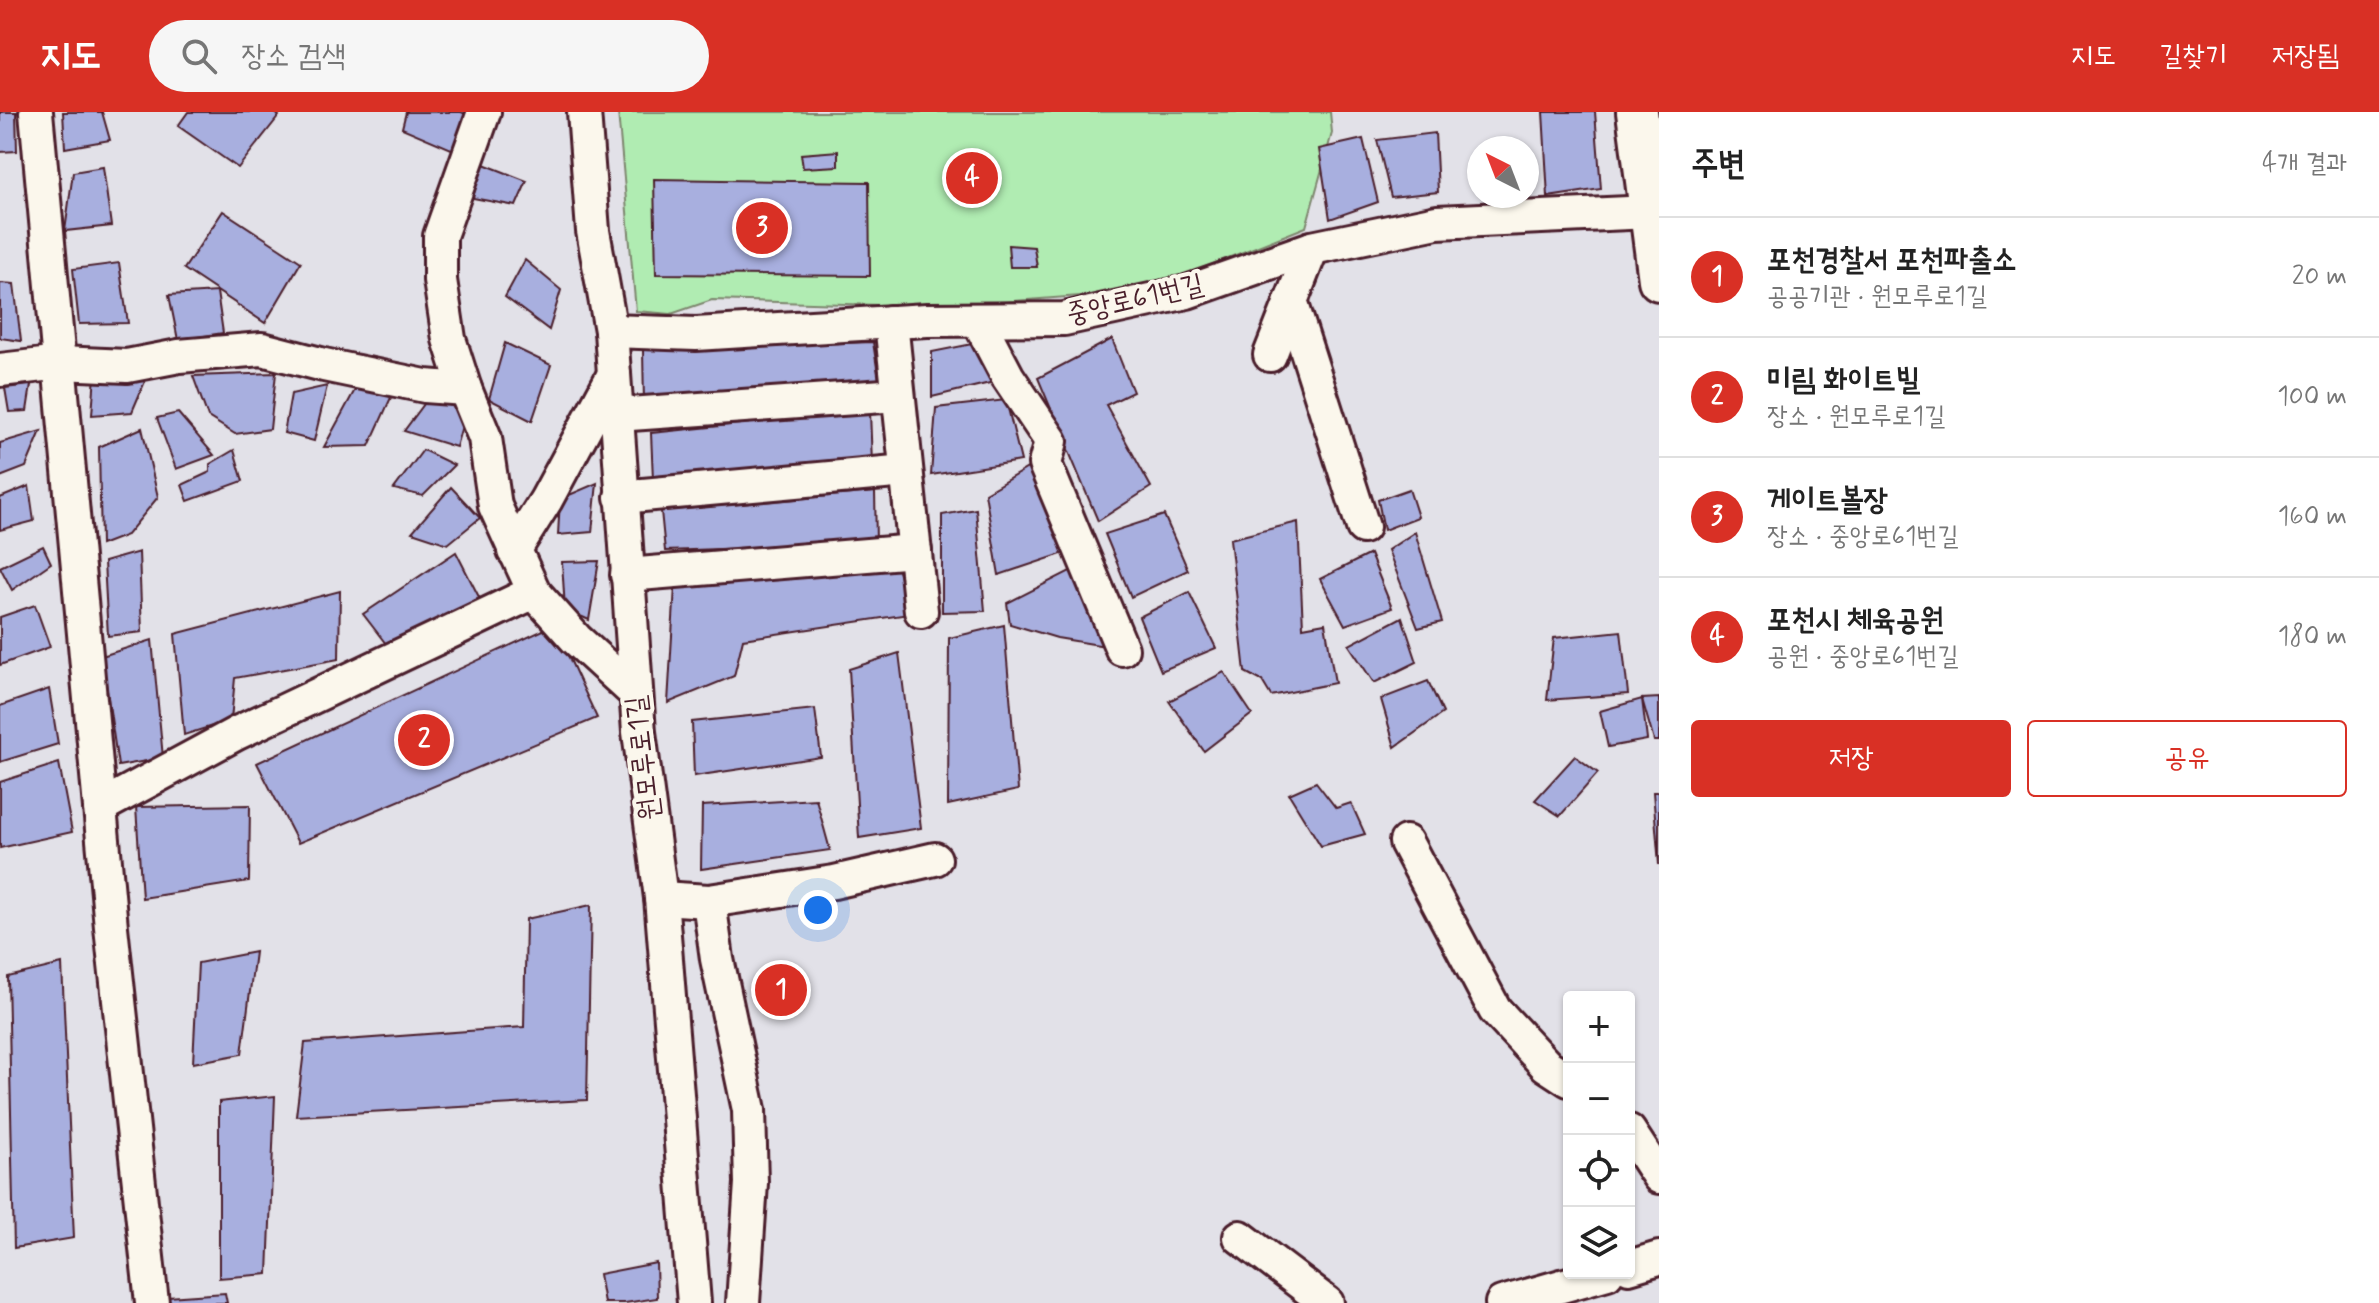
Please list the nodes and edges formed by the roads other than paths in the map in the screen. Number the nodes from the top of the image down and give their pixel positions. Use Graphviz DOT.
graph roads {
  1 [pos="36,112"];
  2 [pos="484,112"];
  3 [pos="584,112"];
  4 [pos="1637,112"];
  5 [pos="1650,212"];
  6 [pos="1312,248"];
  7 [pos="1659,280"];
  8 [pos="1291,301"];
  9 [pos="978,320"];
  10 [pos="891,322"];
  11 [pos="611,331"];
  12 [pos="1270,355"];
  13 [pos="60,363"];
  14 [pos="0,370"];
  15 [pos="614,374"];
  16 [pos="465,389"];
  17 [pos="898,395"];
  18 [pos="616,415"];
  19 [pos="906,471"];
  20 [pos="621,497"];
  21 [pos="1363,527"];
  22 [pos="514,551"];
  23 [pos="915,551"];
  24 [pos="627,575"];
  25 [pos="534,592"];
  26 [pos="921,611"];
  27 [pos="1122,649"];
  28 [pos="636,694"];
  29 [pos="100,807"];
  30 [pos="1406,842"];
  31 [pos="935,859"];
  32 [pos="661,898"];
  33 [pos="709,901"];
  34 [pos="1563,1076"];
  35 [pos="1632,1135"];
  36 [pos="1659,1177"];
  37 [pos="1240,1237"];
  38 [pos="1659,1258"];
  39 [pos="1635,1265"];
  40 [pos="1586,1279"];
  41 [pos="152,1303"];
  42 [pos="694,1303"];
  43 [pos="743,1303"];
  44 [pos="1327,1303"];
  45 [pos="1502,1303"];
  1 -- 13 [label="street"];
  2 -- 16 [label="street"];
  3 -- 11 [label="street, 원모루로1길"];
  4 -- 5 [label="street"];
  5 -- 6 [label="street, 중앙로61번길"];
  5 -- 7 [label="street"];
  6 -- 8 [label="street"];
  6 -- 9 [label="street, 중앙로61번길"];
  8 -- 12 [label="street"];
  8 -- 21 [label="street"];
  9 -- 10 [label="street, 중앙로61번길"];
  9 -- 27 [label="street"];
  10 -- 11 [label="street, 중앙로61번길"];
  10 -- 17 [label="street"];
  11 -- 15 [label="street, 원모루로1길"];
  13 -- 14 [label="street"];
  13 -- 16 [label="street"];
  13 -- 29 [label="street"];
  15 -- 18 [label="street, 원모루로1길"];
  15 -- 22 [label="street"];
  16 -- 22 [label="street"];
  17 -- 18 [label="street"];
  17 -- 19 [label="street"];
  18 -- 20 [label="street, 원모루로1길"];
  19 -- 20 [label="street"];
  19 -- 23 [label="street"];
  20 -- 24 [label="street, 원모루로1길"];
  22 -- 25 [label="street"];
  23 -- 24 [label="street"];
  23 -- 26 [label="street"];
  24 -- 28 [label="street, 원모루로1길"];
  25 -- 28 [label="street"];
  25 -- 29 [label="street"];
  28 -- 32 [label="street, 원모루로1길"];
  29 -- 41 [label="street"];
  30 -- 34 [label="street"];
  31 -- 33 [label="street"];
  32 -- 33 [label="street"];
  32 -- 42 [label="street, 원모루로1길"];
  33 -- 43 [label="street"];
  35 -- 36 [label="street"];
  37 -- 44 [label="street"];
  38 -- 39 [label="street"];
  40 -- 45 [label="street"];
}
